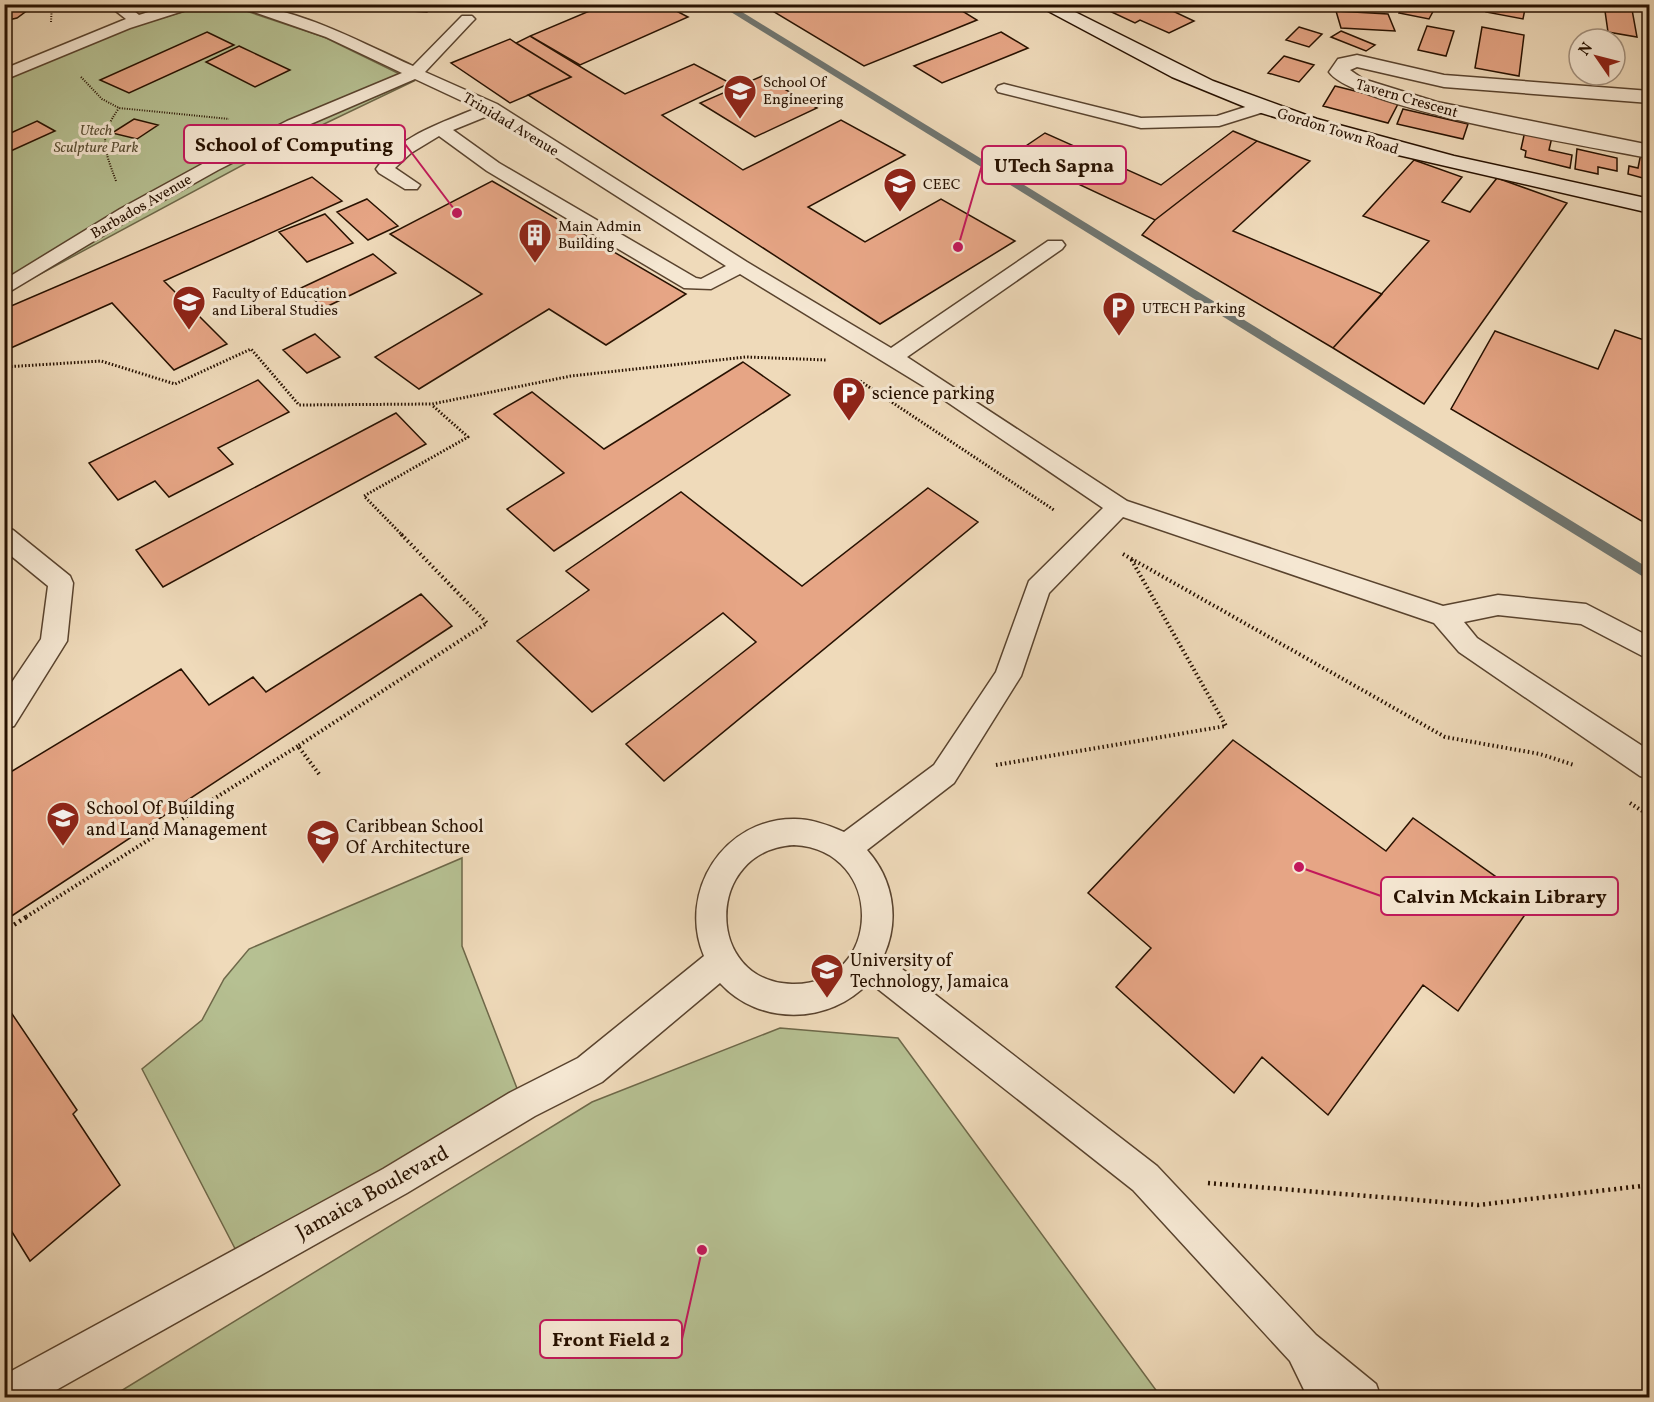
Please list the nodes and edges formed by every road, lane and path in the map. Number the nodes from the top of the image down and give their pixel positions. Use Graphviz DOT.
graph roads {
  1 [pos="52,4"];
  2 [pos="114,4"];
  3 [pos="198,4"];
  4 [pos="238,4"];
  5 [pos="1044,4"];
  6 [pos="269,9"];
  7 [pos="467,19"];
  8 [pos="138,21"];
  9 [pos="58,53"];
  10 [pos="415,73"];
  11 [pos="4,75"];
  12 [pos="1004,89"];
  13 [pos="1650,97"];
  14 [pos="1262,107"];
  15 [pos="119,108"];
  16 [pos="491,108"];
  17 [pos="293,125"];
  18 [pos="443,131"];
  19 [pos="424,136"];
  20 [pos="1650,152"];
  21 [pos="411,185"];
  22 [pos="1650,206"];
  23 [pos="127,213"];
  24 [pos="1055,245"];
  25 [pos="740,266"];
  26 [pos="4,289"];
  27 [pos="884,354"];
  28 [pos="4,367"];
  29 [pos="856,379"];
  30 [pos="432,404"];
  31 [pos="1119,507"];
  32 [pos="1092,534"];
  33 [pos="4,536"];
  34 [pos="1131,559"];
  35 [pos="1443,616"];
  36 [pos="1650,650"];
  37 [pos="4,718"];
  38 [pos="297,746"];
  39 [pos="1576,766"];
  40 [pos="1650,767"];
  41 [pos="319,774"];
  42 [pos="944,774"];
  43 [pos="1622,797"];
  44 [pos="1650,816"];
  45 [pos="845,849"];
  46 [pos="4,932"];
  47 [pos="866,960"];
  48 [pos="721,962"];
  49 [pos="1145,1178"];
  50 [pos="1650,1185"];
  51 [pos="1303,1348"];
  52 [pos="4,1397"];
  53 [pos="1329,1398"];
  54 [pos="1362,1398"];
  1 -- 9 [label="path"];
  2 -- 8 [label="lane"];
  3 -- 8 [label="lane"];
  4 -- 6 [label="lane"];
  5 -- 14 [label="main road, Gordon Town Road"];
  6 -- 10 [label="lane, Trinidad Avenue"];
  7 -- 10 [label="lane"];
  8 -- 9 [label="lane"];
  9 -- 11 [label="lane"];
  9 -- 15 [label="path"];
  10 -- 16 [label="lane, Trinidad Avenue"];
  10 -- 17 [label="lane, Barbados Avenue"];
  12 -- 14 [label="lane"];
  13 -- 20 [label="main road, Tavern Crescent"];
  14 -- 22 [label="main road, Gordon Town Road"];
  15 -- 17 [label="path"];
  15 -- 23 [label="path"];
  16 -- 18 [label="lane"];
  16 -- 25 [label="lane, Trinidad Avenue"];
  17 -- 19 [label="path"];
  17 -- 23 [label="lane, Barbados Avenue"];
  18 -- 19 [label="lane"];
  18 -- 25 [label="lane"];
  19 -- 21 [label="lane"];
  23 -- 26 [label="lane, Barbados Avenue"];
  24 -- 27 [label="lane"];
  25 -- 27 [label="lane, Trinidad Avenue"];
  27 -- 30 [label="path"];
  27 -- 31 [label="lane, Trinidad Avenue"];
  28 -- 30 [label="path"];
  29 -- 32 [label="path"];
  30 -- 38 [label="path"];
  31 -- 32 [label="lane"];
  31 -- 35 [label="lane, Trinidad Avenue"];
  32 -- 34 [label="path"];
  32 -- 42 [label="lane"];
  33 -- 37 [label="lane"];
  34 -- 39 [label="path"];
  34 -- 42 [label="path"];
  35 -- 36 [label="lane"];
  35 -- 40 [label="lane"];
  38 -- 41 [label="path"];
  38 -- 46 [label="path"];
  42 -- 45 [label="lane"];
  43 -- 44 [label="path"];
  45 -- 47 [label="lane"];
  45 -- 48 [label="lane"];
  47 -- 48 [label="lane"];
  47 -- 49 [label="lane"];
  48 -- 52 [label="lane, Jamaica Boulevard"];
  49 -- 50 [label="path"];
  49 -- 51 [label="lane"];
  51 -- 53 [label="lane"];
  51 -- 54 [label="lane"];
}
